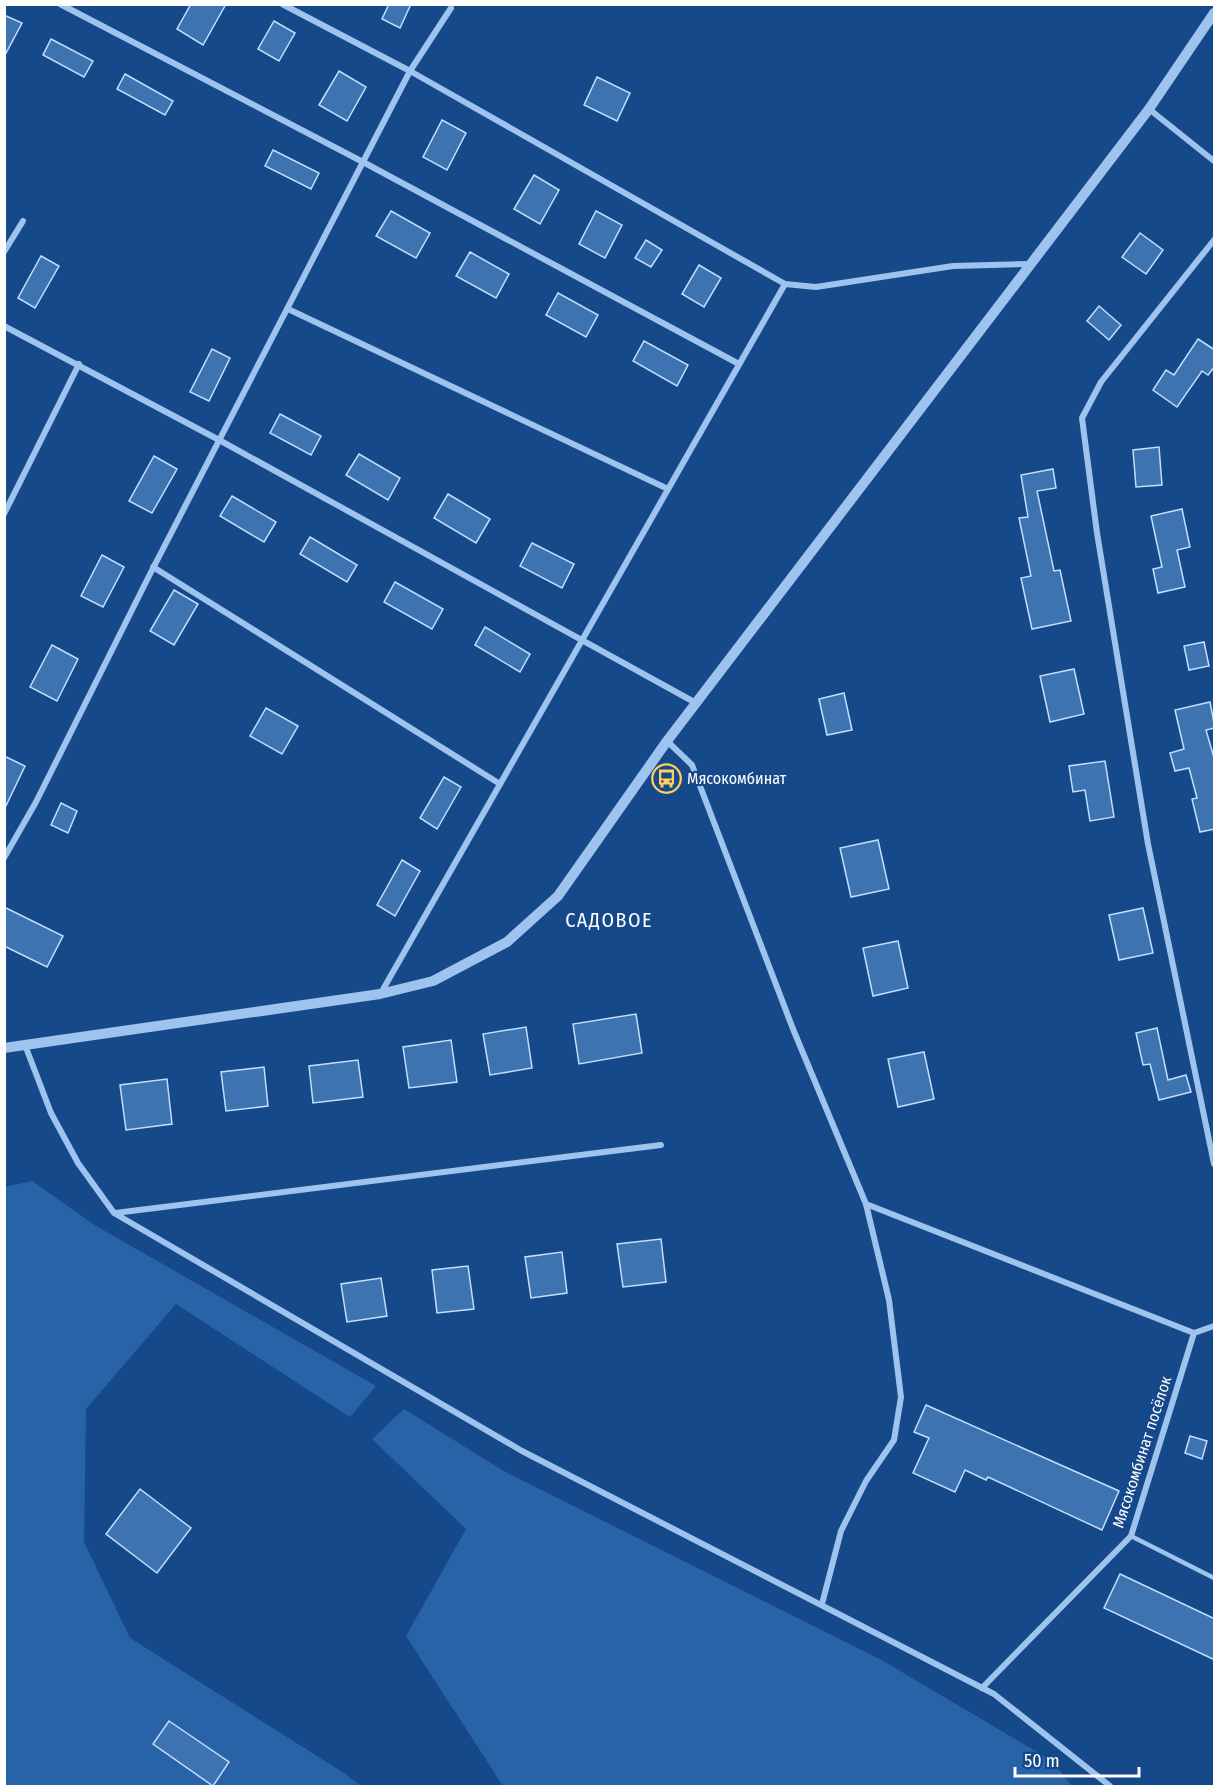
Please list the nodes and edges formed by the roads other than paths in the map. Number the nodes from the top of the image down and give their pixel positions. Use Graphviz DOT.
graph roads {
  1 [pos="60,4"];
  2 [pos="282,4"];
  3 [pos="451,8"];
  4 [pos="1215,13"];
  5 [pos="410,71"];
  6 [pos="1149,109"];
  7 [pos="1215,161"];
  8 [pos="363,162"];
  9 [pos="23,221"];
  10 [pos="1215,240"];
  11 [pos="4,252"];
  12 [pos="1030,264"];
  13 [pos="785,284"];
  14 [pos="288,309"];
  15 [pos="4,326"];
  16 [pos="79,364"];
  17 [pos="739,364"];
  18 [pos="221,441"];
  19 [pos="668,489"];
  20 [pos="4,514"];
  21 [pos="153,567"];
  22 [pos="583,639"];
  23 [pos="696,703"];
  24 [pos="667,741"];
  25 [pos="500,784"];
  26 [pos="4,858"];
  27 [pos="380,994"];
  28 [pos="26,1045"];
  29 [pos="4,1047"];
  30 [pos="661,1145"];
  31 [pos="1215,1164"];
  32 [pos="866,1204"];
  33 [pos="114,1213"];
  34 [pos="1215,1326"];
  35 [pos="1194,1333"];
  36 [pos="1131,1536"];
  37 [pos="1215,1578"];
  38 [pos="822,1604"];
  39 [pos="982,1688"];
  40 [pos="1110,1786"];
  1 -- 8 [label="street"];
  2 -- 5 [label="street"];
  3 -- 5 [label="street"];
  4 -- 6 [label="street"];
  5 -- 8 [label="street"];
  5 -- 13 [label="street"];
  6 -- 7 [label="street"];
  6 -- 12 [label="street"];
  8 -- 14 [label="street"];
  8 -- 17 [label="street"];
  9 -- 11 [label="street"];
  10 -- 31 [label="street"];
  12 -- 13 [label="street"];
  12 -- 23 [label="street"];
  13 -- 17 [label="street"];
  14 -- 18 [label="street"];
  14 -- 19 [label="street"];
  15 -- 16 [label="street"];
  16 -- 18 [label="street"];
  16 -- 20 [label="street"];
  17 -- 19 [label="street"];
  18 -- 21 [label="street"];
  18 -- 22 [label="street"];
  19 -- 22 [label="street"];
  21 -- 25 [label="street"];
  21 -- 26 [label="street"];
  22 -- 23 [label="street"];
  22 -- 25 [label="street"];
  23 -- 24 [label="street"];
  24 -- 27 [label="street"];
  24 -- 32 [label="street"];
  25 -- 27 [label="street"];
  27 -- 28 [label="street"];
  28 -- 29 [label="street"];
  28 -- 33 [label="street"];
  30 -- 33 [label="street"];
  32 -- 35 [label="street"];
  32 -- 38 [label="street"];
  33 -- 38 [label="street"];
  34 -- 35 [label="street"];
  35 -- 36 [label="street, Мясокомбинат посёлок"];
  36 -- 37 [label="lane"];
  36 -- 39 [label="street, Мясокомбинат посёлок"];
  38 -- 39 [label="street"];
  39 -- 40 [label="street"];
}
